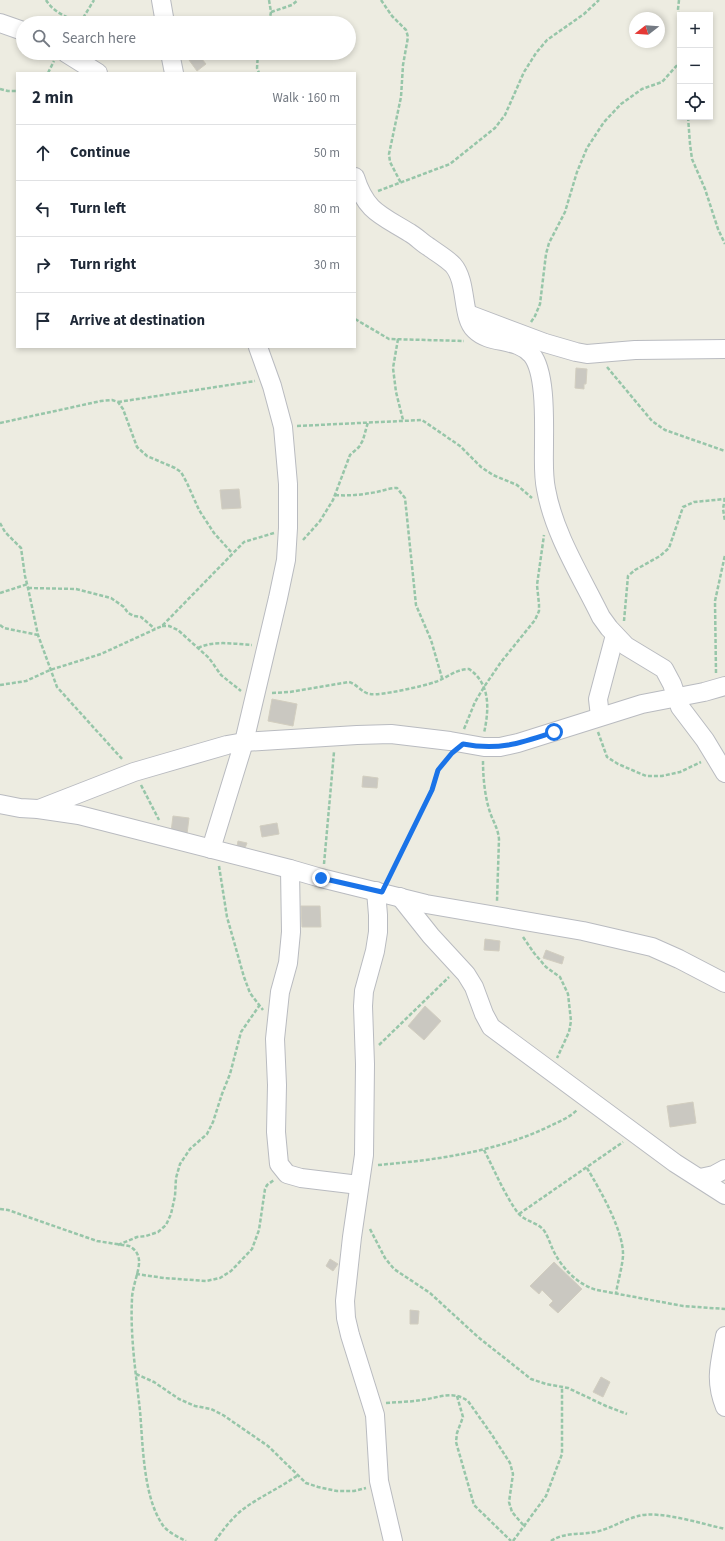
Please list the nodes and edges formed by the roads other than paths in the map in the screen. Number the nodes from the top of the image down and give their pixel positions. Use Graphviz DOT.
graph roads {
  1 [pos="161,0"];
  2 [pos="164,16"];
  3 [pos="0,23"];
  4 [pos="16,29"];
  5 [pos="77,60"];
  6 [pos="171,60"];
  7 [pos="96,72"];
  8 [pos="174,72"];
  9 [pos="356,180"];
  10 [pos="468,314"];
  11 [pos="258,348"];
  12 [pos="725,349"];
  13 [pos="620,631"];
  14 [pos="720,688"];
  15 [pos="676,698"];
  16 [pos="597,717"];
  17 [pos="244,742"];
  18 [pos="725,773"];
  19 [pos="0,804"];
  20 [pos="38,809"];
  21 [pos="214,849"];
  22 [pos="290,869"];
  23 [pos="379,891"];
  24 [pos="400,897"];
  25 [pos="725,983"];
  26 [pos="725,1169"];
  27 [pos="700,1178"];
  28 [pos="359,1185"];
  29 [pos="725,1195"];
  30 [pos="725,1336"];
  31 [pos="725,1407"];
  32 [pos="393,1541"];
  1 -- 2 [label="street"];
  3 -- 4 [label="street"];
  5 -- 7 [label="street"];
  6 -- 8 [label="street"];
  9 -- 10 [label="street"];
  10 -- 12 [label="street"];
  10 -- 13 [label="street"];
  11 -- 17 [label="street"];
  13 -- 15 [label="street"];
  13 -- 16 [label="street"];
  14 -- 15 [label="street"];
  15 -- 16 [label="street"];
  15 -- 18 [label="street"];
  16 -- 17 [label="street"];
  17 -- 20 [label="street"];
  17 -- 21 [label="street"];
  19 -- 20 [label="street"];
  20 -- 21 [label="street"];
  21 -- 22 [label="street"];
  22 -- 23 [label="street"];
  22 -- 28 [label="street"];
  23 -- 24 [label="street"];
  23 -- 28 [label="street"];
  24 -- 25 [label="street"];
  24 -- 27 [label="street"];
  26 -- 27 [label="street"];
  27 -- 29 [label="street"];
  28 -- 32 [label="street"];
  30 -- 31 [label="street"];
}
